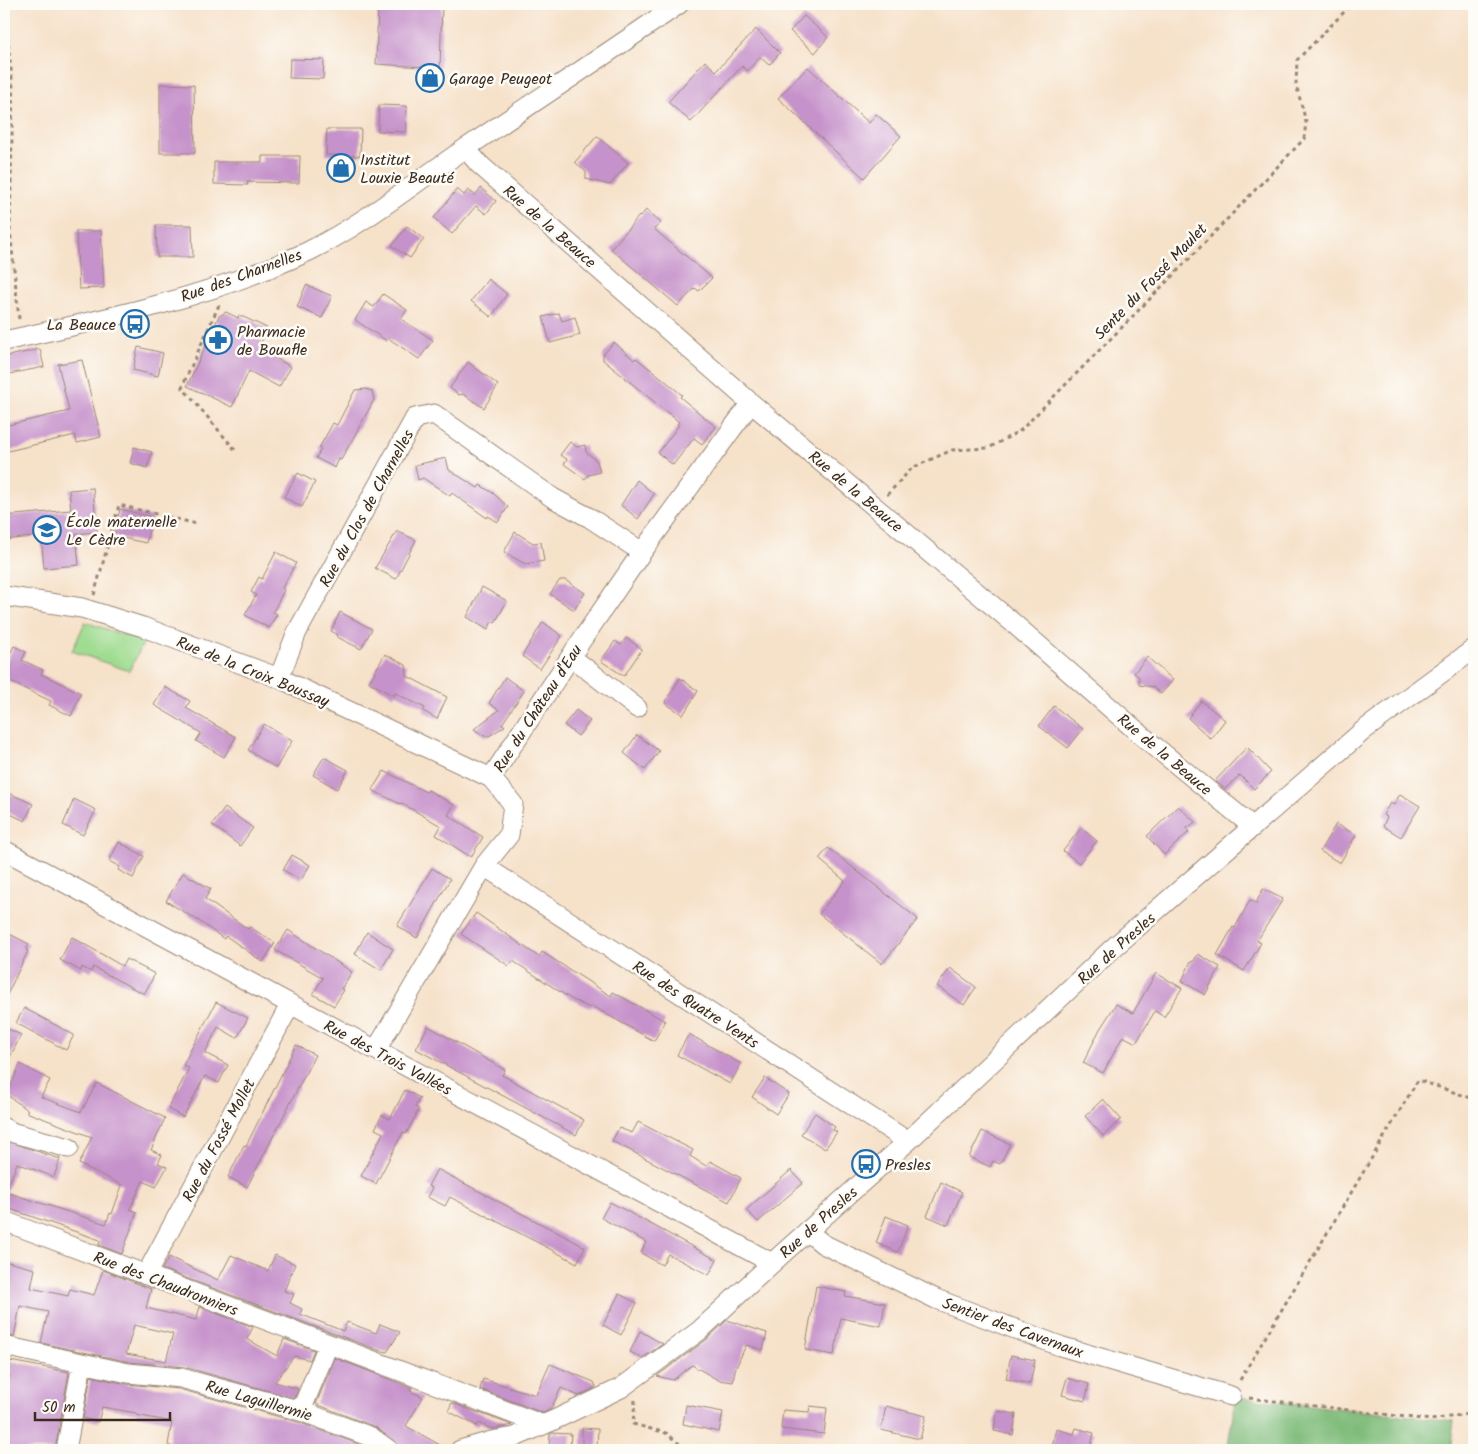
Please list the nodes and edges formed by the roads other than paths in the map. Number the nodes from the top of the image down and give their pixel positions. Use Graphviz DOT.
graph roads {
  1 [pos="679,4"];
  2 [pos="466,149"];
  3 [pos="12,339"];
  4 [pos="751,403"];
  5 [pos="642,552"];
  6 [pos="4,596"];
  7 [pos="1474,649"];
  8 [pos="570,657"];
  9 [pos="279,678"];
  10 [pos="637,708"];
  11 [pos="491,778"];
  12 [pos="1253,827"];
  13 [pos="4,850"];
  14 [pos="484,866"];
  15 [pos="290,1004"];
  16 [pos="376,1050"];
  17 [pos="4,1128"];
  18 [pos="906,1143"];
  19 [pos="69,1148"];
  20 [pos="4,1221"];
  21 [pos="807,1231"];
  22 [pos="772,1263"];
  23 [pos="146,1275"];
  24 [pos="328,1345"];
  25 [pos="4,1346"];
  26 [pos="82,1364"];
  27 [pos="1231,1396"];
  28 [pos="301,1411"];
  29 [pos="543,1425"];
  30 [pos="66,1450"];
  31 [pos="389,1450"];
  32 [pos="460,1450"];
  1 -- 2 [label="street, Rue des Charnelles"];
  2 -- 3 [label="street, Rue des Charnelles"];
  2 -- 4 [label="street, Rue de la Beauce"];
  4 -- 5 [label="street, Rue du Château d'Eau"];
  4 -- 12 [label="street, Rue de la Beauce"];
  5 -- 8 [label="street, Rue du Château d'Eau"];
  5 -- 9 [label="street, Rue du Clos de Charnelles"];
  6 -- 9 [label="street, Rue de la Croix Boussay"];
  7 -- 12 [label="street, Rue de Presles"];
  8 -- 10 [label="street"];
  8 -- 11 [label="street, Rue du Château d'Eau"];
  9 -- 11 [label="street, Rue de la Croix Boussay"];
  11 -- 14 [label="street, Rue du Château d'Eau"];
  12 -- 18 [label="street, Rue de Presles"];
  13 -- 15 [label="street, Rue des Trois Vallées"];
  14 -- 16 [label="street, Rue du Château d'Eau"];
  14 -- 18 [label="street, Rue des Quatre Vents"];
  15 -- 16 [label="street, Rue des Trois Vallées"];
  15 -- 23 [label="street, Rue du Fossé Mollet"];
  16 -- 22 [label="street, Rue des Trois Vallées"];
  17 -- 19 [label="street"];
  18 -- 21 [label="street, Rue de Presles"];
  20 -- 23 [label="street, Rue des Chaudronniers"];
  21 -- 22 [label="street, Rue de Presles"];
  21 -- 27 [label="street, Sentier des Cavernaux"];
  22 -- 29 [label="street, Rue de Presles"];
  23 -- 24 [label="street, Rue des Chaudronniers"];
  24 -- 28 [label="street"];
  24 -- 29 [label="street, Rue des Chaudronniers"];
  25 -- 26 [label="street, Rue Laguillermie"];
  26 -- 28 [label="street, Rue Laguillermie"];
  26 -- 30 [label="street"];
  28 -- 31 [label="street, Rue Laguillermie"];
  29 -- 32 [label="street, Rue de Presles"];
}
